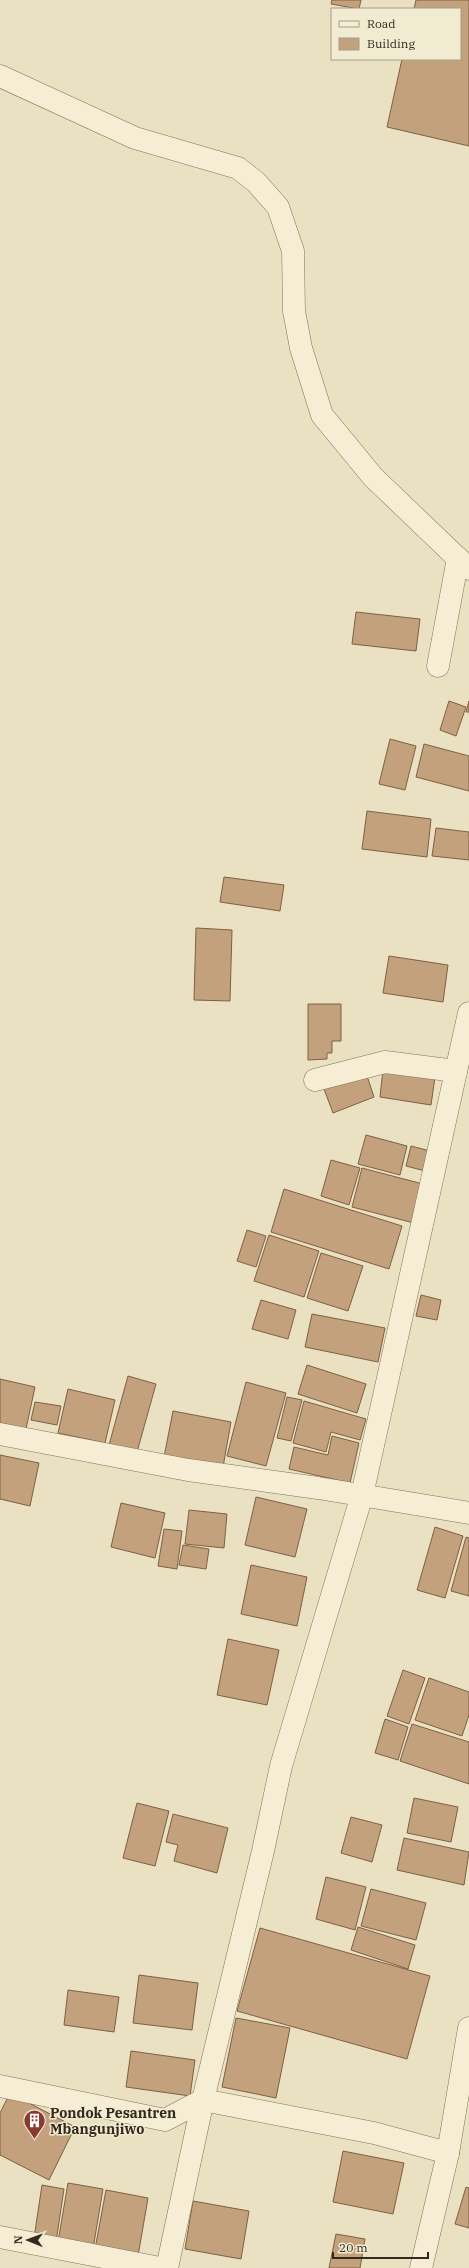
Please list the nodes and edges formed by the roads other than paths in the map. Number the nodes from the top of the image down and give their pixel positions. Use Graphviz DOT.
graph roads {
  1 [pos="0,76"];
  2 [pos="464,564"];
  3 [pos="438,666"];
  4 [pos="469,1013"];
  5 [pos="456,1070"];
  6 [pos="315,1080"];
  7 [pos="0,1434"];
  8 [pos="362,1495"];
  9 [pos="469,1513"];
  10 [pos="469,2028"];
  11 [pos="0,2086"];
  12 [pos="203,2100"];
  13 [pos="448,2153"];
  14 [pos="0,2237"];
  15 [pos="160,2268"];
  16 [pos="167,2268"];
  17 [pos="421,2268"];
  1 -- 2 [label="street"];
  2 -- 3 [label="street"];
  4 -- 5 [label="street"];
  5 -- 6 [label="street"];
  5 -- 8 [label="street"];
  7 -- 8 [label="street"];
  8 -- 9 [label="street"];
  8 -- 12 [label="street"];
  10 -- 13 [label="street"];
  11 -- 12 [label="street"];
  12 -- 13 [label="street"];
  12 -- 16 [label="street"];
  13 -- 17 [label="street"];
  14 -- 15 [label="street"];
}
